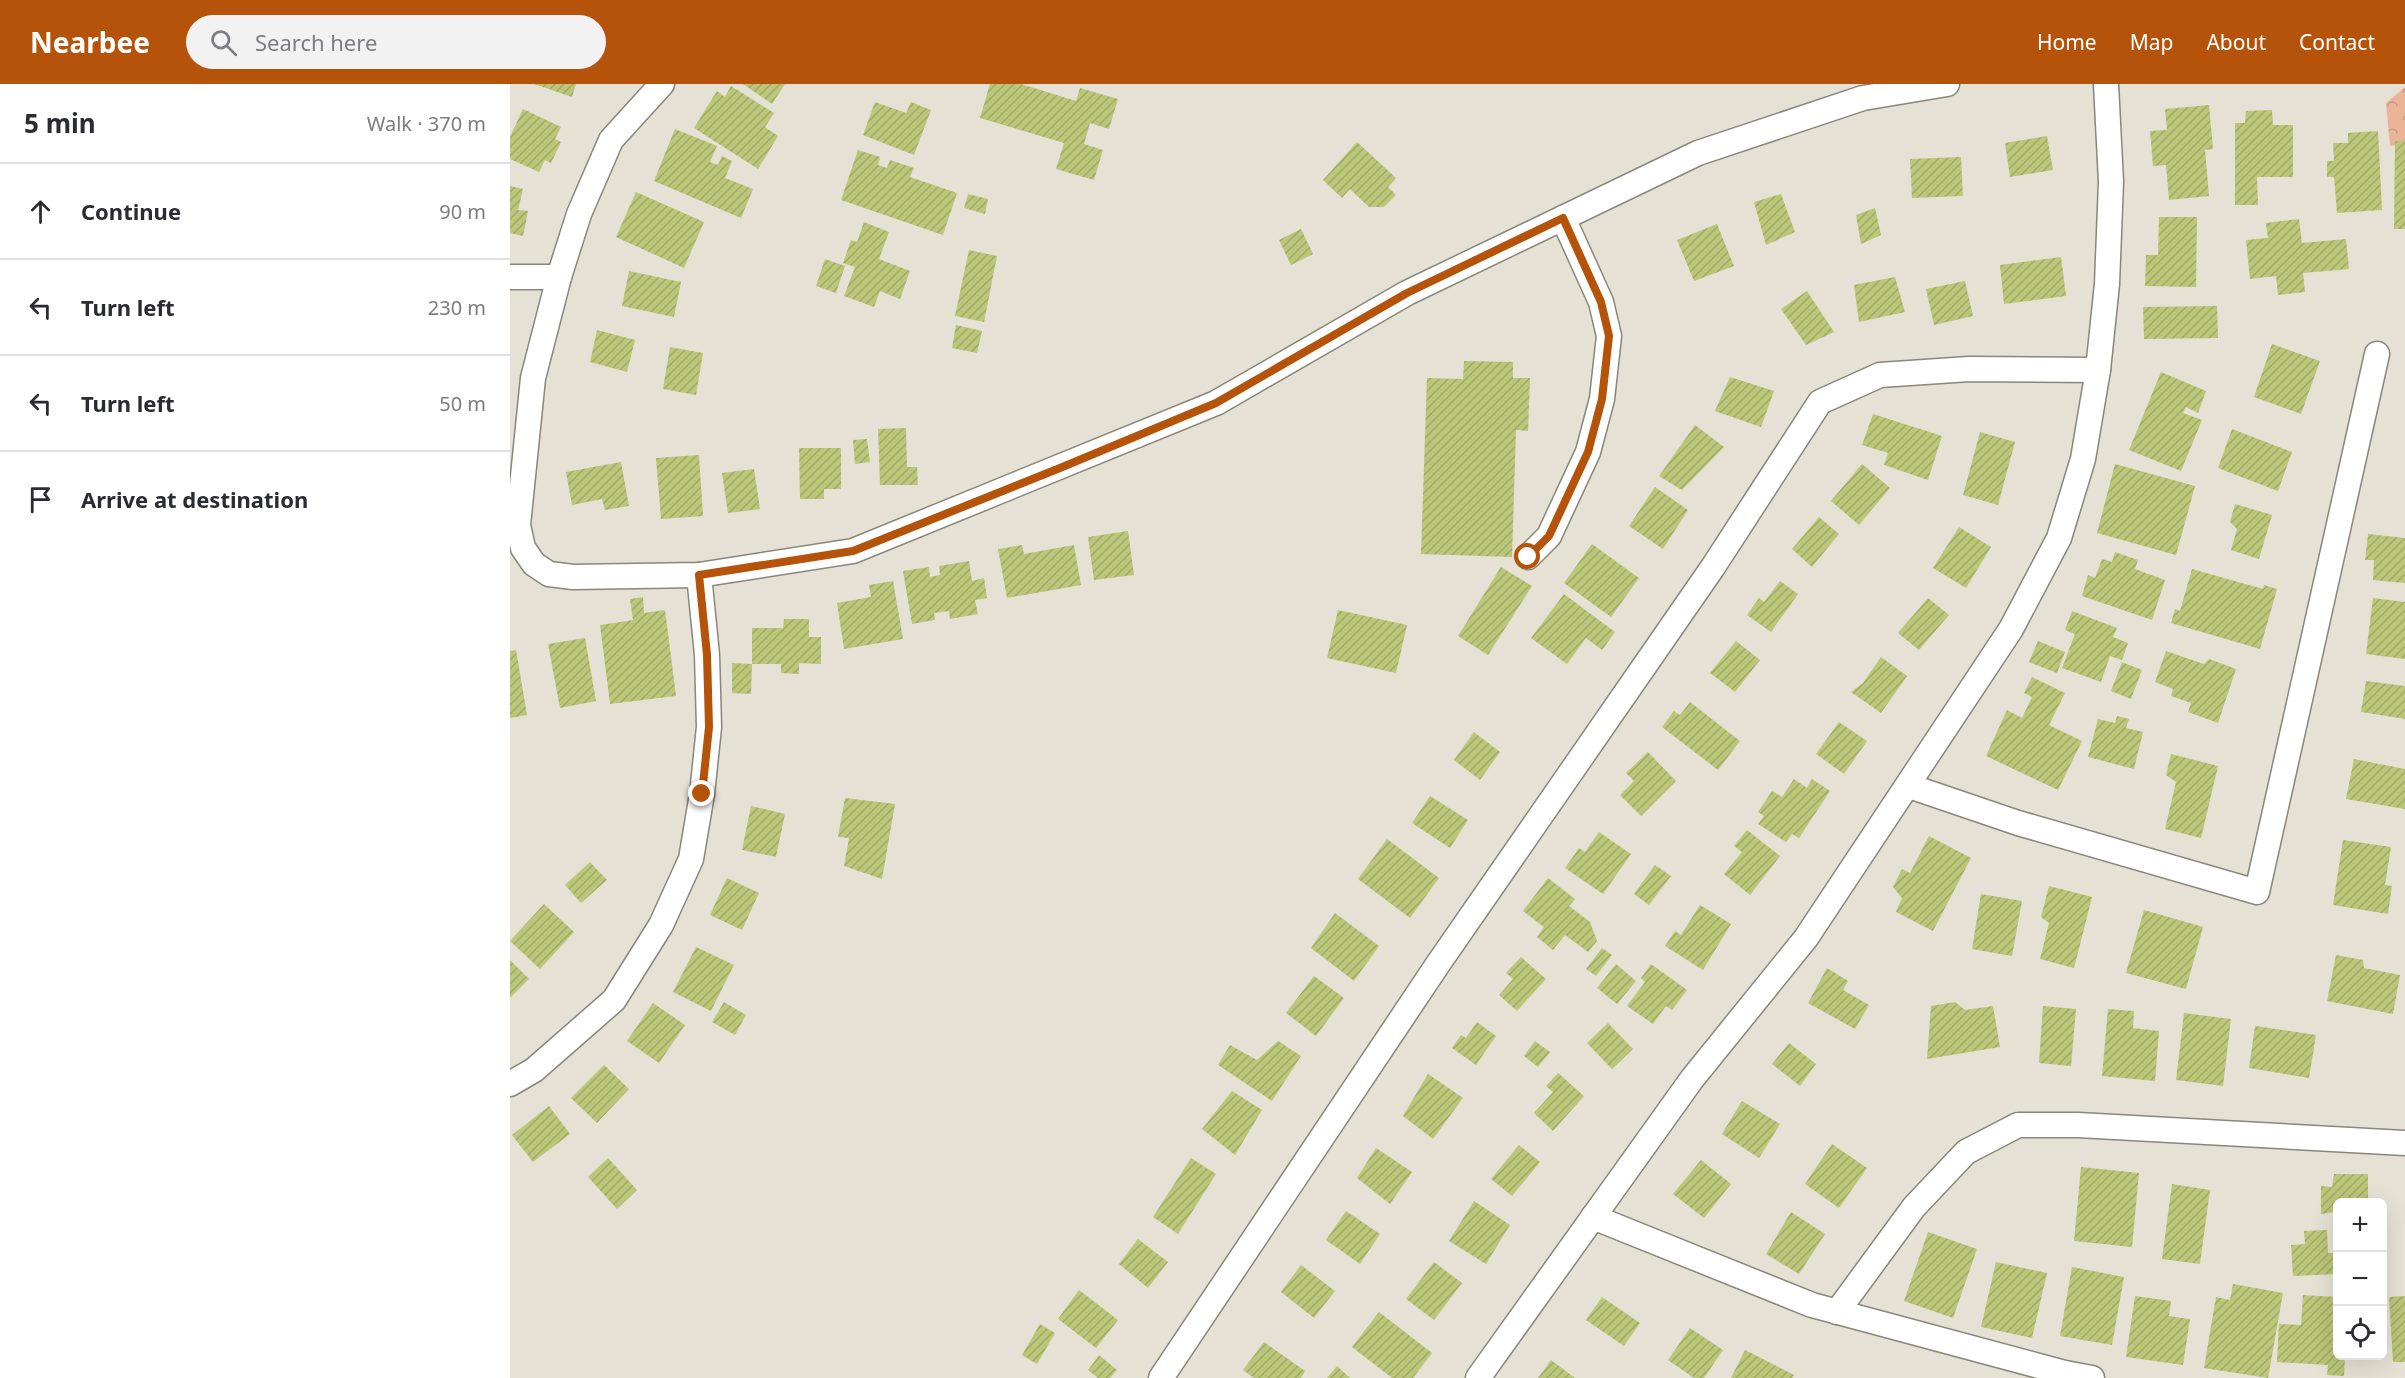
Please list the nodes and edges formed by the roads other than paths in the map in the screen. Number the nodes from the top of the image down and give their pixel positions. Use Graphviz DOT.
graph roads {
  1 [pos="662,84"];
  2 [pos="1947,84"];
  3 [pos="2106,84"];
  4 [pos="1563,218"];
  5 [pos="510,278"];
  6 [pos="559,278"];
  7 [pos="2377,354"];
  8 [pos="2098,370"];
  9 [pos="1528,557"];
  10 [pos="534,564"];
  11 [pos="510,567"];
  12 [pos="699,575"];
  13 [pos="1909,786"];
  14 [pos="510,1084"];
  15 [pos="2405,1143"];
  16 [pos="1593,1217"];
  17 [pos="1837,1312"];
  18 [pos="1161,1378"];
  19 [pos="1478,1378"];
  20 [pos="2092,1378"];
  1 -- 6 [label="street"];
  2 -- 4 [label="street"];
  3 -- 8 [label="street"];
  4 -- 9 [label="street"];
  4 -- 12 [label="street"];
  5 -- 6 [label="street"];
  6 -- 10 [label="street"];
  7 -- 13 [label="street"];
  8 -- 13 [label="street"];
  8 -- 18 [label="street"];
  10 -- 11 [label="street"];
  10 -- 12 [label="street"];
  12 -- 14 [label="street"];
  13 -- 16 [label="street"];
  15 -- 17 [label="street"];
  16 -- 17 [label="street"];
  16 -- 19 [label="street"];
  17 -- 20 [label="street"];
}
